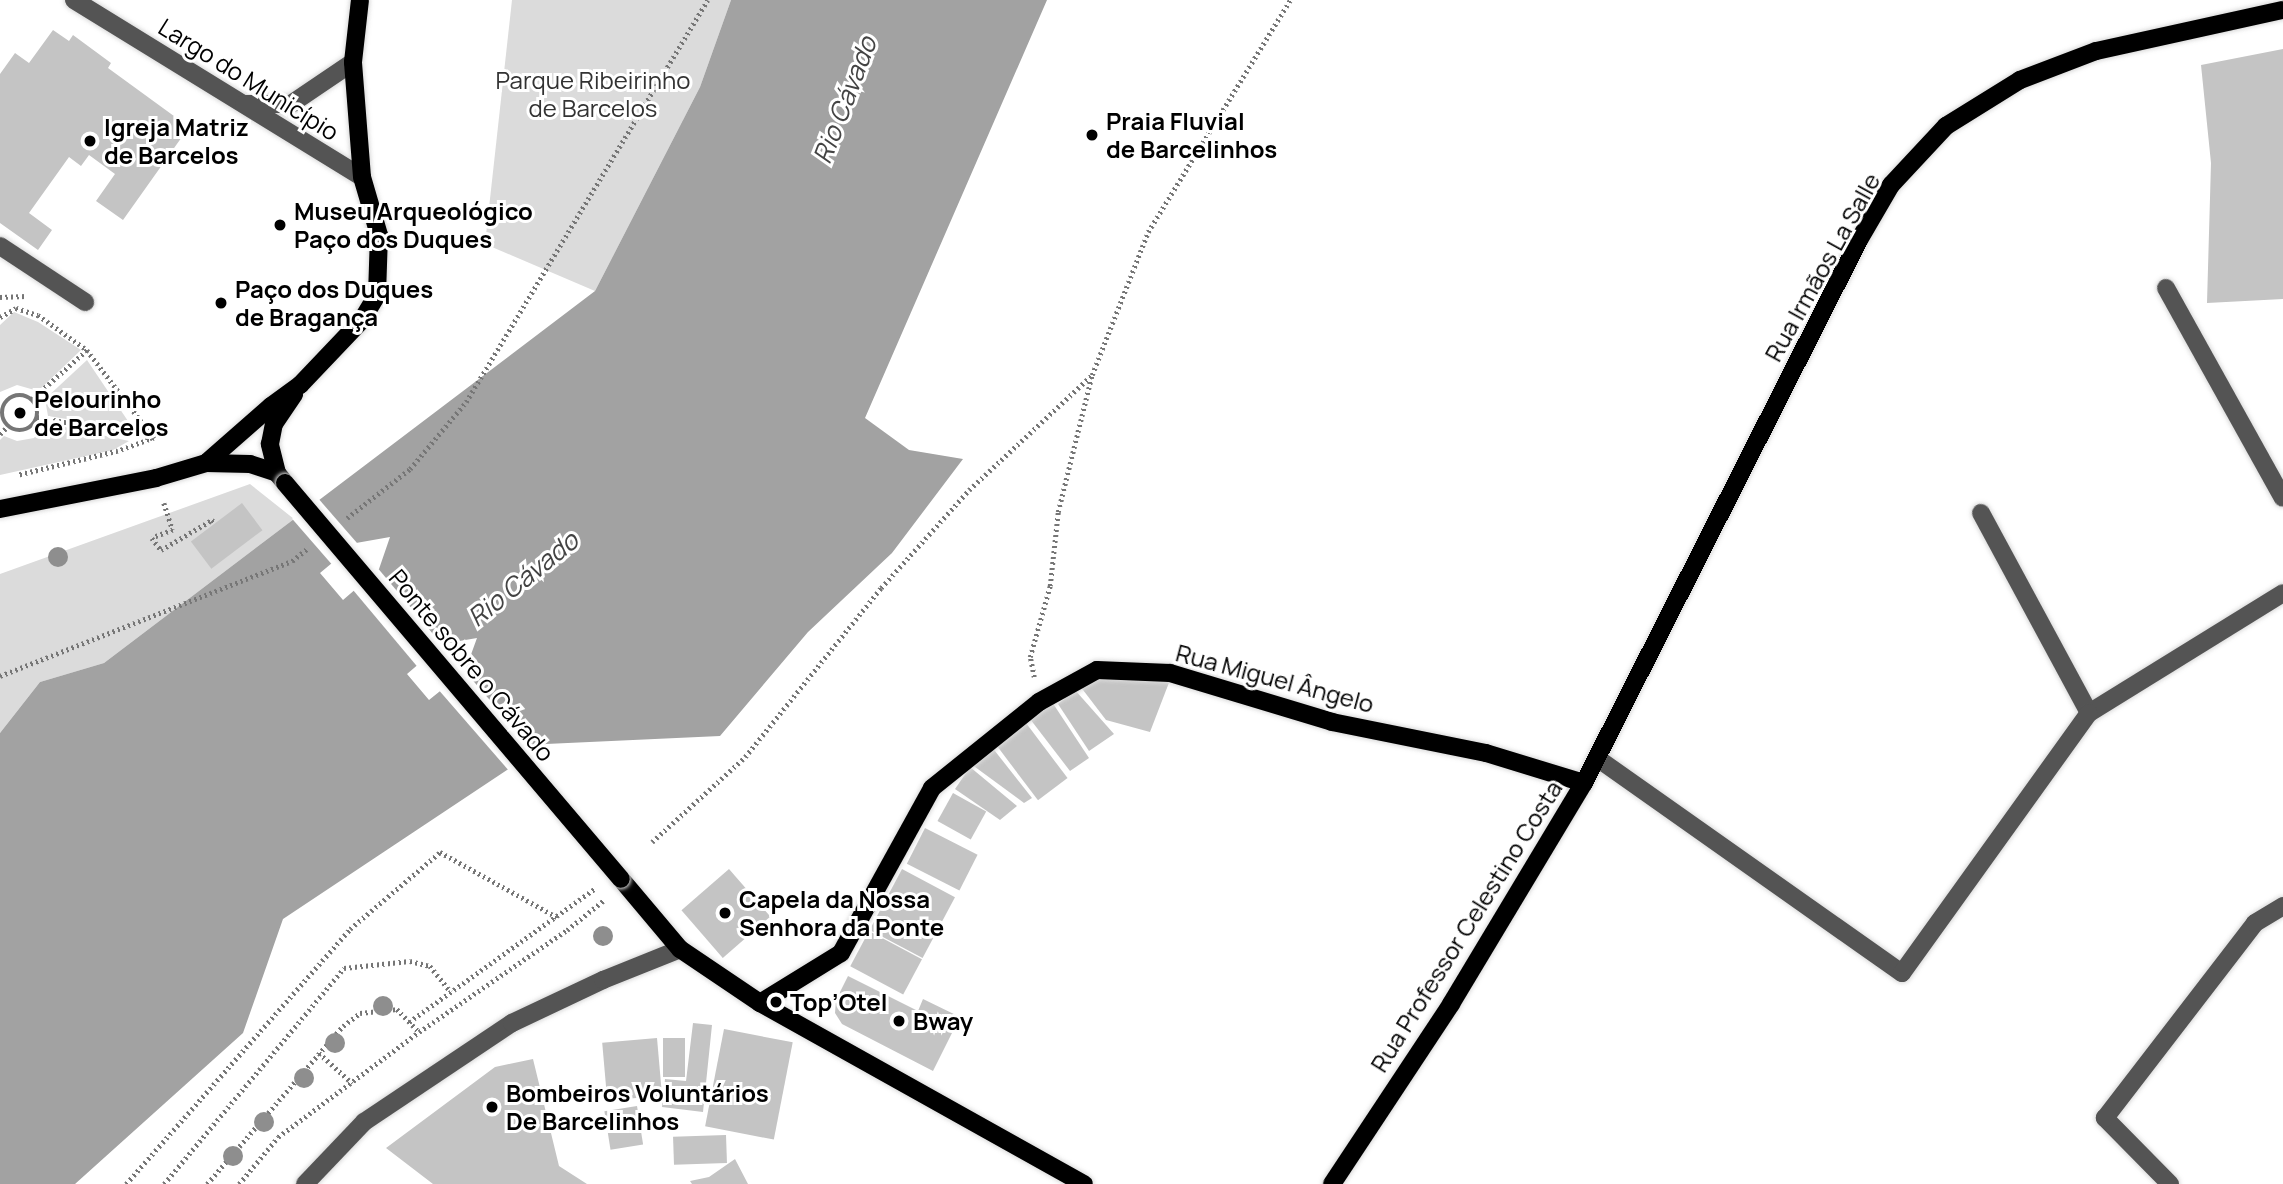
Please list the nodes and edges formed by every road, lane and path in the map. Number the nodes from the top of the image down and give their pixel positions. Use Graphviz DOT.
graph roads {
  1 [pos="74,0"];
  2 [pos="360,0"];
  3 [pos="708,0"];
  4 [pos="1290,0"];
  5 [pos="2283,10"];
  6 [pos="353,62"];
  7 [pos="244,104"];
  8 [pos="362,177"];
  9 [pos="0,246"];
  10 [pos="2166,288"];
  11 [pos="85,302"];
  12 [pos="0,317"];
  13 [pos="87,350"];
  14 [pos="1091,375"];
  15 [pos="300,385"];
  16 [pos="32,400"];
  17 [pos="3,401"];
  18 [pos="37,417"];
  19 [pos="8,426"];
  20 [pos="0,433"];
  21 [pos="154,438"];
  22 [pos="206,463"];
  23 [pos="13,477"];
  24 [pos="281,478"];
  25 [pos="2283,498"];
  26 [pos="0,509"];
  27 [pos="1981,513"];
  28 [pos="346,519"];
  29 [pos="216,523"];
  30 [pos="173,530"];
  31 [pos="314,544"];
  32 [pos="2283,593"];
  33 [pos="0,676"];
  34 [pos="1631,688"];
  35 [pos="1039,702"];
  36 [pos="2089,713"];
  37 [pos="1597,758"];
  38 [pos="1584,783"];
  39 [pos="652,842"];
  40 [pos="617,886"];
  41 [pos="594,889"];
  42 [pos="2283,906"];
  43 [pos="557,917"];
  44 [pos="680,949"];
  45 [pos="451,992"];
  46 [pos="760,1003"];
  47 [pos="409,1022"];
  48 [pos="419,1032"];
  49 [pos="319,1054"];
  50 [pos="352,1083"];
  51 [pos="126,1184"];
  52 [pos="164,1184"];
  53 [pos="207,1184"];
  54 [pos="239,1184"];
  55 [pos="305,1184"];
  56 [pos="1084,1184"];
  57 [pos="1332,1184"];
  58 [pos="2170,1184"];
  1 -- 7 [label="street, Largo do Município"];
  2 -- 6 [label="main road"];
  3 -- 28 [label="path"];
  4 -- 14 [label="path"];
  5 -- 34 [label="main road, Rua Irmãos La Salle"];
  6 -- 7 [label="street"];
  6 -- 8 [label="main road"];
  7 -- 8 [label="street, Largo do Município"];
  8 -- 15 [label="main road"];
  9 -- 11 [label="street"];
  10 -- 25 [label="street"];
  12 -- 13 [label="path"];
  13 -- 16 [label="path"];
  13 -- 21 [label="path"];
  14 -- 35 [label="path"];
  14 -- 39 [label="path"];
  15 -- 22 [label="main road"];
  15 -- 24 [label="main road"];
  16 -- 17 [label="path"];
  16 -- 18 [label="path"];
  17 -- 19 [label="path"];
  18 -- 19 [label="path"];
  18 -- 21 [label="path"];
  19 -- 20 [label="path"];
  21 -- 23 [label="path"];
  22 -- 24 [label="main road"];
  22 -- 26 [label="main road"];
  24 -- 40 [label="main road, Ponte sobre o Cávado, bridge"];
  27 -- 36 [label="street"];
  29 -- 30 [label="path"];
  31 -- 33 [label="path"];
  32 -- 36 [label="street"];
  34 -- 37 [label="main road, Rua Professor Celestino Costa"];
  35 -- 38 [label="main road, Rua Miguel Ângelo"];
  35 -- 46 [label="main road, Rua Miguel Ângelo"];
  36 -- 37 [label="street"];
  37 -- 38 [label="main road, Rua Professor Celestino Costa"];
  38 -- 57 [label="main road, Rua Professor Celestino Costa"];
  40 -- 44 [label="main road, Ponte sobre o Cávado"];
  40 -- 48 [label="path"];
  41 -- 43 [label="path"];
  42 -- 58 [label="street"];
  43 -- 45 [label="path"];
  43 -- 51 [label="path"];
  44 -- 46 [label="main road, Ponte sobre o Cávado"];
  44 -- 55 [label="street"];
  45 -- 47 [label="path"];
  45 -- 52 [label="path"];
  46 -- 56 [label="main road, Ponte sobre o Cávado"];
  47 -- 48 [label="path"];
  47 -- 49 [label="path"];
  48 -- 50 [label="path"];
  49 -- 50 [label="path"];
  49 -- 53 [label="path"];
  50 -- 54 [label="path"];
}
